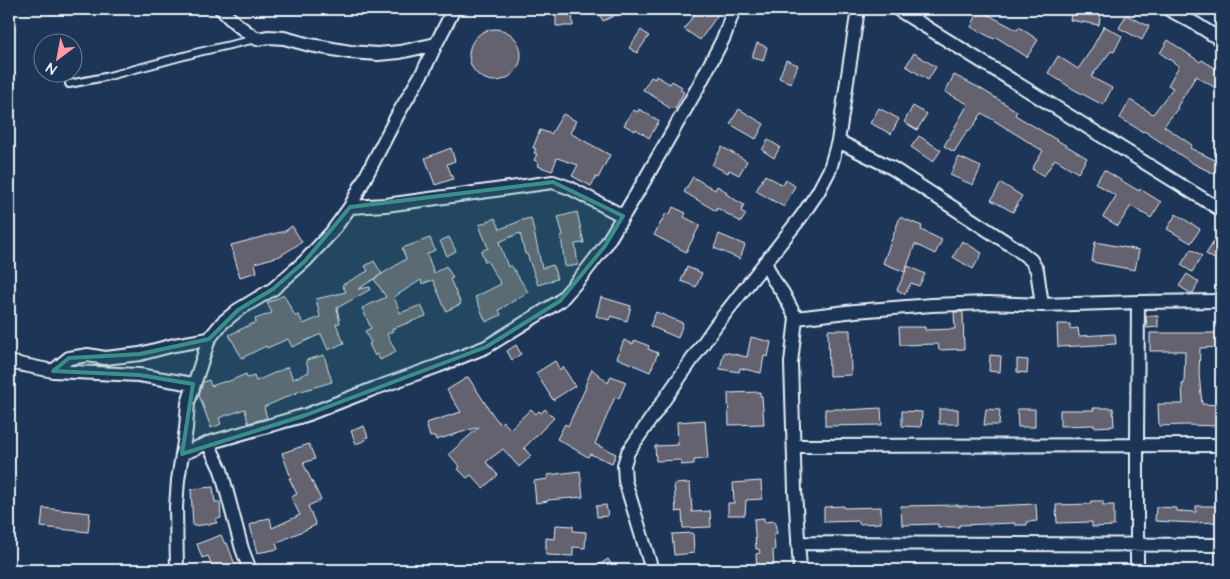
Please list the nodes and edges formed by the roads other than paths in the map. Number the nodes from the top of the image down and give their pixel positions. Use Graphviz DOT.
graph roads {
  1 [pos="221,9"];
  2 [pos="454,9"];
  3 [pos="734,9"];
  4 [pos="858,9"];
  5 [pos="897,9"];
  6 [pos="1168,9"];
  7 [pos="257,39"];
  8 [pos="1221,39"];
  9 [pos="436,44"];
  10 [pos="69,84"];
  11 [pos="838,141"];
  12 [pos="350,206"];
  13 [pos="1221,210"];
  14 [pos="623,216"];
  15 [pos="765,262"];
  16 [pos="1221,301"];
  17 [pos="1138,302"];
  18 [pos="1042,305"];
  19 [pos="796,318"];
  20 [pos="209,339"];
  21 [pos="9,362"];
  22 [pos="53,371"];
  23 [pos="193,384"];
  24 [pos="208,443"];
  25 [pos="1136,444"];
  26 [pos="1221,445"];
  27 [pos="794,446"];
  28 [pos="182,454"];
  29 [pos="798,543"];
  30 [pos="1137,544"];
  31 [pos="1221,545"];
  32 [pos="177,570"];
  33 [pos="250,570"];
  34 [pos="652,570"];
  35 [pos="800,570"];
  36 [pos="1137,570"];
  1 -- 7 [label="street"];
  2 -- 9 [label="street"];
  3 -- 14 [label="street"];
  4 -- 11 [label="street"];
  5 -- 13 [label="street"];
  6 -- 8 [label="street"];
  7 -- 9 [label="street"];
  7 -- 10 [label="lane"];
  9 -- 12 [label="street"];
  11 -- 15 [label="street"];
  11 -- 18 [label="street"];
  12 -- 14 [label="street"];
  12 -- 20 [label="street"];
  14 -- 24 [label="street"];
  15 -- 19 [label="street"];
  15 -- 34 [label="street"];
  16 -- 17 [label="street"];
  17 -- 18 [label="street"];
  17 -- 25 [label="street"];
  18 -- 19 [label="street"];
  19 -- 27 [label="street"];
  20 -- 22 [label="street"];
  20 -- 23 [label="street"];
  21 -- 22 [label="street"];
  22 -- 23 [label="street"];
  23 -- 28 [label="street"];
  24 -- 28 [label="street"];
  24 -- 33 [label="street"];
  25 -- 26 [label="street"];
  25 -- 27 [label="street"];
  25 -- 30 [label="street"];
  27 -- 29 [label="street"];
  28 -- 32 [label="street"];
  29 -- 30 [label="street"];
  29 -- 35 [label="street"];
  30 -- 31 [label="street"];
  30 -- 36 [label="street"];
}
